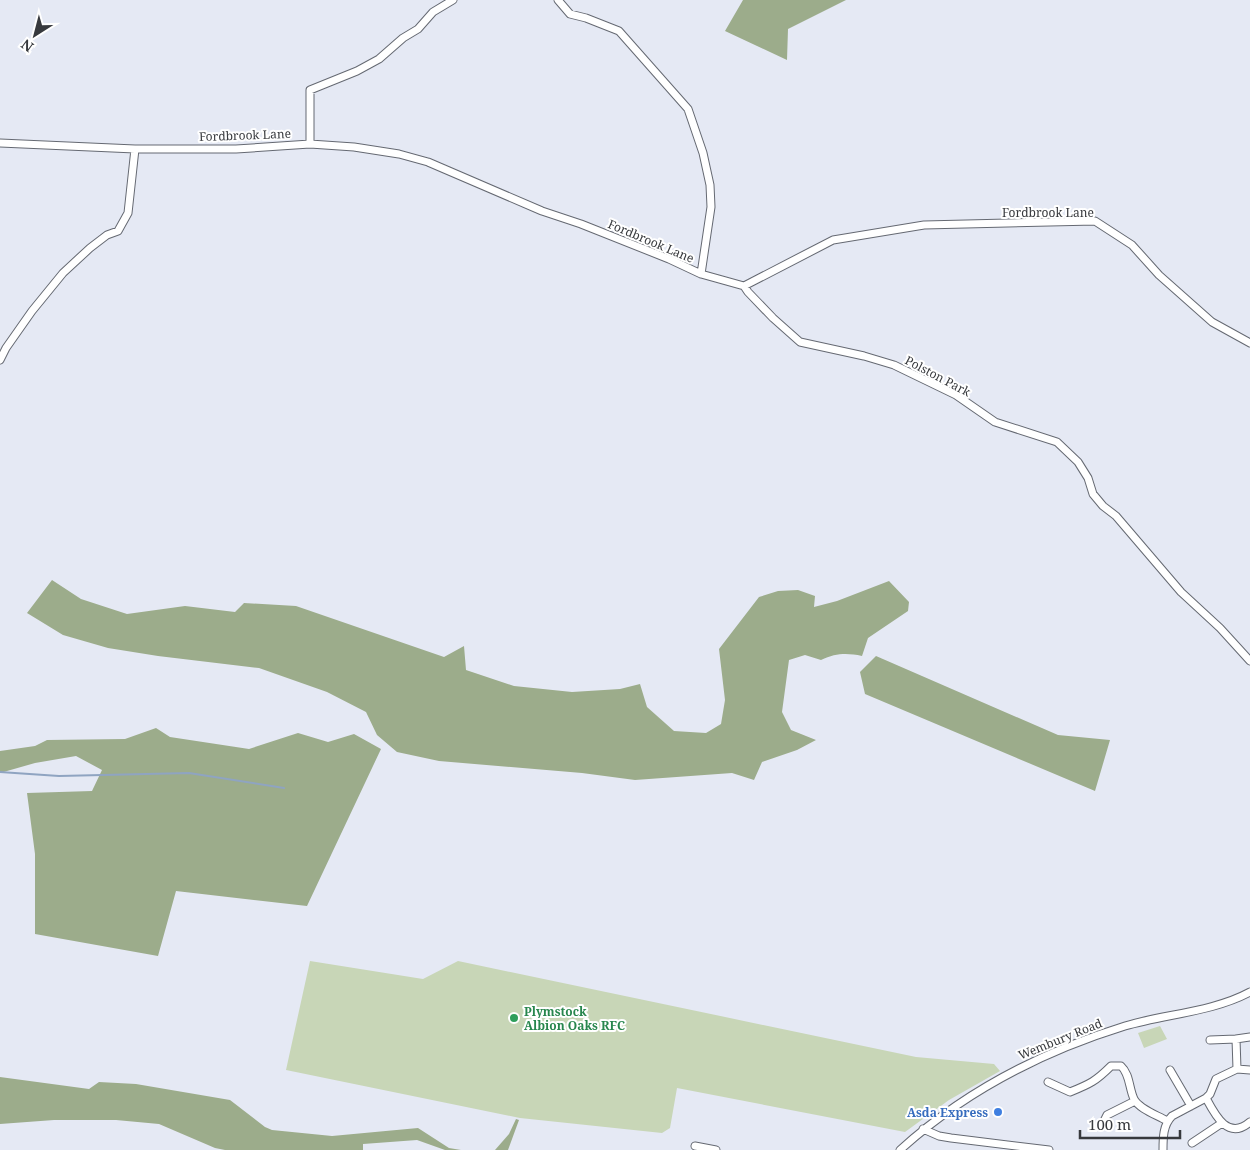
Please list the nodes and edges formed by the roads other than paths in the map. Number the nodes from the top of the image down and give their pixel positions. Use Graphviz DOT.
graph roads {
  1 [pos="453,0"];
  2 [pos="558,0"];
  3 [pos="0,143"];
  4 [pos="310,144"];
  5 [pos="135,149"];
  6 [pos="701,274"];
  7 [pos="744,286"];
  8 [pos="1250,343"];
  9 [pos="0,360"];
  10 [pos="1250,661"];
  11 [pos="1250,992"];
  12 [pos="1250,1037"];
  13 [pos="1236,1039"];
  14 [pos="1210,1040"];
  15 [pos="1237,1069"];
  16 [pos="1170,1070"];
  17 [pos="1250,1070"];
  18 [pos="1048,1082"];
  19 [pos="1206,1098"];
  20 [pos="1135,1101"];
  21 [pos="1191,1106"];
  22 [pos="1167,1121"];
  23 [pos="1250,1122"];
  24 [pos="1103,1123"];
  25 [pos="1222,1123"];
  26 [pos="923,1129"];
  27 [pos="1192,1143"];
  28 [pos="695,1146"];
  29 [pos="716,1150"];
  30 [pos="900,1150"];
  31 [pos="1049,1150"];
  32 [pos="1163,1150"];
  1 -- 4 [label="street"];
  2 -- 6 [label="street"];
  3 -- 5 [label="street, Fordbrook Lane"];
  4 -- 5 [label="street, Fordbrook Lane"];
  4 -- 6 [label="street, Fordbrook Lane"];
  5 -- 9 [label="street"];
  6 -- 7 [label="street, Fordbrook Lane"];
  7 -- 8 [label="street, Fordbrook Lane"];
  7 -- 10 [label="street, Polston Park"];
  11 -- 26 [label="street, Wembury Road"];
  12 -- 13 [label="street"];
  13 -- 14 [label="street"];
  13 -- 15 [label="street"];
  15 -- 17 [label="street"];
  15 -- 19 [label="street"];
  16 -- 21 [label="street"];
  18 -- 20 [label="street"];
  19 -- 21 [label="street"];
  19 -- 25 [label="street"];
  20 -- 22 [label="street"];
  20 -- 24 [label="street"];
  21 -- 22 [label="street"];
  22 -- 32 [label="street"];
  23 -- 25 [label="street"];
  25 -- 27 [label="street"];
  26 -- 30 [label="street, Wembury Road"];
  26 -- 31 [label="street"];
  28 -- 29 [label="street"];
}
